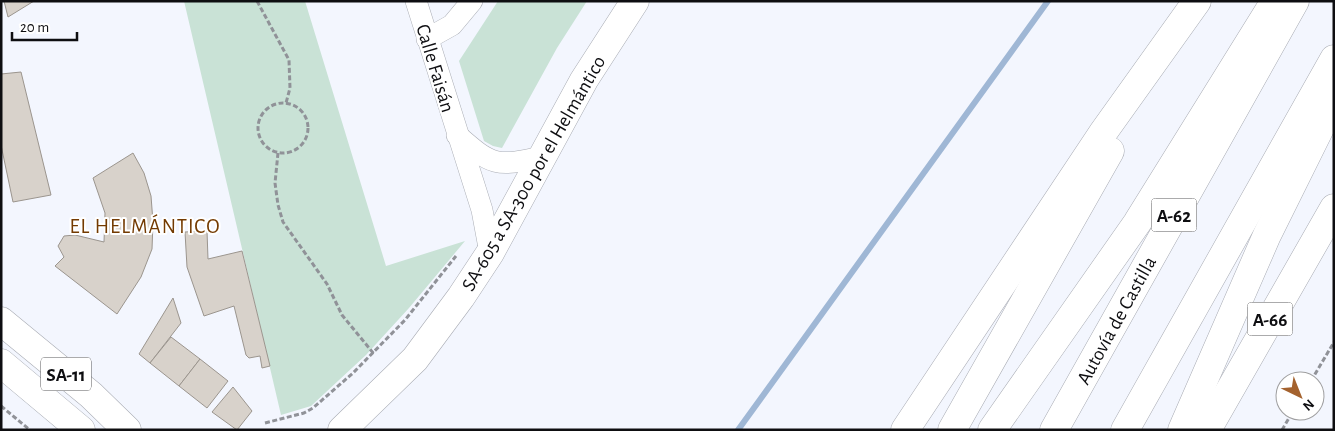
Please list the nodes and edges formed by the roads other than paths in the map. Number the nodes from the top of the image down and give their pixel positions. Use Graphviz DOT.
graph roads {
  1 [pos="416,1"];
  2 [pos="472,1"];
  3 [pos="635,1"];
  4 [pos="1197,1"];
  5 [pos="1275,1"];
  6 [pos="1295,1"];
  7 [pos="1178,30"];
  8 [pos="427,39"];
  9 [pos="1334,58"];
  10 [pos="1334,100"];
  11 [pos="457,135"];
  12 [pos="542,157"];
  13 [pos="1334,208"];
  14 [pos="490,253"];
  15 [pos="1,321"];
  16 [pos="1,363"];
  17 [pos="342,429"];
  18 [pos="81,430"];
  19 [pos="127,430"];
  20 [pos="905,430"];
  21 [pos="952,430"];
  22 [pos="992,430"];
  23 [pos="1054,430"];
  24 [pos="1124,430"];
  25 [pos="1182,430"];
  26 [pos="1207,430"];
  1 -- 8 [label="street, Calle Faisán"];
  2 -- 8 [label="street"];
  3 -- 12 [label="main road, SA-605 a SA-300 por el Helmántico"];
  4 -- 7 [label="main road"];
  5 -- 22 [label="main road"];
  6 -- 23 [label="main road, Autovía de Castilla / A-62"];
  7 -- 20 [label="main road"];
  7 -- 21 [label="main road"];
  8 -- 11 [label="street, Calle Faisán"];
  9 -- 24 [label="main road"];
  10 -- 25 [label="main road"];
  11 -- 12 [label="street, Calle Faisán"];
  11 -- 14 [label="street, Calle Faisán"];
  12 -- 14 [label="main road, SA-605 a SA-300 por el Helmántico"];
  13 -- 26 [label="main road, A-66"];
  14 -- 17 [label="main road, SA-605 a SA-300 por el Helmántico"];
  15 -- 19 [label="main road, SA-11"];
  16 -- 18 [label="main road, SA-11"];
}
